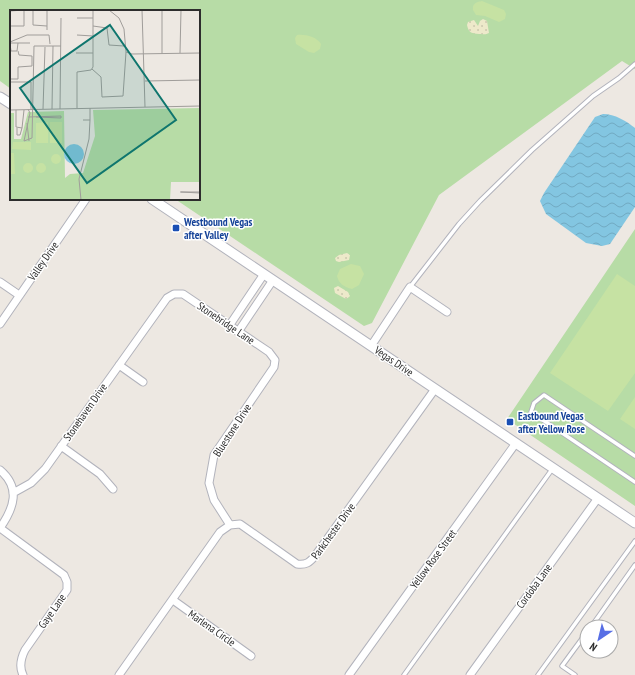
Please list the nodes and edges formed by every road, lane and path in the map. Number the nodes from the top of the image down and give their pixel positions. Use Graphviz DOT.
graph roads {
  1 [pos="635,64"];
  2 [pos="0,97"];
  3 [pos="10,103"];
  4 [pos="85,200"];
  5 [pos="153,200"];
  6 [pos="264,274"];
  7 [pos="273,280"];
  8 [pos="0,282"];
  9 [pos="410,287"];
  10 [pos="174,294"];
  11 [pos="19,295"];
  12 [pos="447,312"];
  13 [pos="0,324"];
  14 [pos="229,326"];
  15 [pos="238,332"];
  16 [pos="371,346"];
  17 [pos="275,360"];
  18 [pos="119,365"];
  19 [pos="143,382"];
  20 [pos="435,389"];
  21 [pos="516,443"];
  22 [pos="61,446"];
  23 [pos="635,456"];
  24 [pos="553,468"];
  25 [pos="0,470"];
  26 [pos="635,482"];
  27 [pos="113,489"];
  28 [pos="13,493"];
  29 [pos="598,498"];
  30 [pos="635,523"];
  31 [pos="230,525"];
  32 [pos="0,528"];
  33 [pos="635,541"];
  34 [pos="635,566"];
  35 [pos="173,600"];
  36 [pos="597,619"];
  37 [pos="579,643"];
  38 [pos="251,656"];
  39 [pos="23,675"];
  40 [pos="119,675"];
  41 [pos="349,675"];
  42 [pos="404,675"];
  43 [pos="470,675"];
  44 [pos="538,675"];
  45 [pos="575,675"];
  1 -- 9 [label="lane"];
  2 -- 3 [label="main road"];
  4 -- 11 [label="street, Valley Drive"];
  5 -- 6 [label="main road, Vegas Drive"];
  6 -- 7 [label="main road, Vegas Drive"];
  6 -- 14 [label="street"];
  7 -- 15 [label="street"];
  7 -- 16 [label="main road, Vegas Drive"];
  8 -- 11 [label="street"];
  9 -- 12 [label="street"];
  9 -- 16 [label="street"];
  10 -- 14 [label="street, Stonebridge Lane"];
  10 -- 18 [label="street, Stonehaven Drive"];
  11 -- 13 [label="street, Valley Drive"];
  14 -- 15 [label="street, Stonebridge Lane"];
  15 -- 17 [label="street, Stonebridge Lane"];
  16 -- 20 [label="main road, Vegas Drive"];
  17 -- 31 [label="street, Bluestone Drive"];
  18 -- 19 [label="street"];
  18 -- 22 [label="street, Stonehaven Drive"];
  20 -- 21 [label="main road, Vegas Drive"];
  20 -- 31 [label="street, Parkchester Drive"];
  21 -- 24 [label="main road, Vegas Drive"];
  21 -- 41 [label="street, Yellow Rose Street"];
  22 -- 27 [label="street"];
  22 -- 28 [label="street, Stonehaven Drive"];
  23 -- 26 [label="lane"];
  24 -- 29 [label="main road, Vegas Drive"];
  24 -- 42 [label="lane"];
  25 -- 28 [label="street"];
  28 -- 32 [label="street"];
  29 -- 30 [label="main road, Vegas Drive"];
  29 -- 43 [label="street, Cordoba Lane"];
  31 -- 35 [label="street"];
  32 -- 39 [label="street, Gaye Lane"];
  33 -- 44 [label="lane"];
  34 -- 36 [label="lane"];
  35 -- 38 [label="street, Marlena Circle"];
  35 -- 40 [label="street"];
  37 -- 45 [label="lane"];
}
